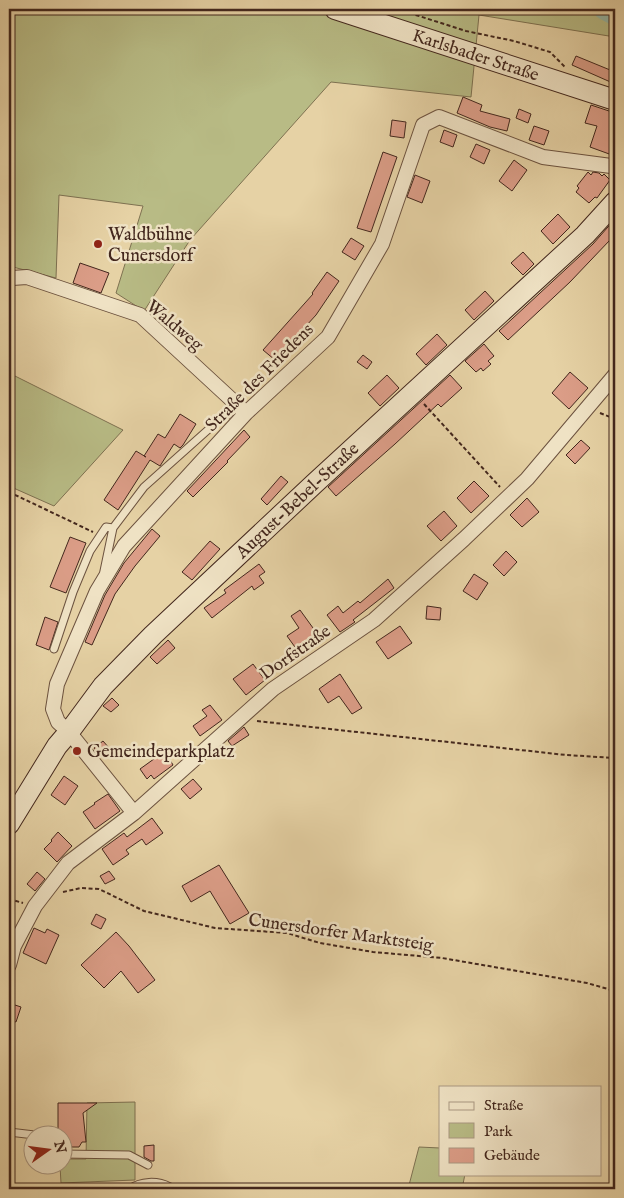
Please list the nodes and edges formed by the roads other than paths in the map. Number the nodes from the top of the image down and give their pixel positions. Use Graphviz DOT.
graph roads {
  1 [pos="335,9"];
  2 [pos="615,100"];
  3 [pos="615,168"];
  4 [pos="615,202"];
  5 [pos="9,280"];
  6 [pos="615,375"];
  7 [pos="242,410"];
  8 [pos="113,528"];
  9 [pos="102,584"];
  10 [pos="54,649"];
  11 [pos="69,732"];
  12 [pos="134,813"];
  13 [pos="9,824"];
  14 [pos="9,965"];
  15 [pos="9,1132"];
  16 [pos="22,1134"];
  17 [pos="72,1154"];
  18 [pos="148,1165"];
  19 [pos="129,1189"];
  20 [pos="171,1189"];
  1 -- 2 [label="main road, Karlsbader Straße"];
  3 -- 7 [label="street, Straße des Friedens"];
  4 -- 11 [label="main road, August-Bebel-Straße"];
  5 -- 7 [label="street, Waldweg"];
  6 -- 12 [label="street, Dorfstraße"];
  7 -- 8 [label="lane"];
  7 -- 9 [label="street, Straße des Friedens"];
  8 -- 9 [label="lane"];
  8 -- 10 [label="lane"];
  9 -- 11 [label="street, Straße des Friedens"];
  11 -- 12 [label="street, Straße des Friedens"];
  11 -- 13 [label="main road, August-Bebel-Straße"];
  12 -- 14 [label="street, Dorfstraße"];
  15 -- 16 [label="lane"];
  17 -- 18 [label="lane"];
  19 -- 20 [label="lane"];
}
